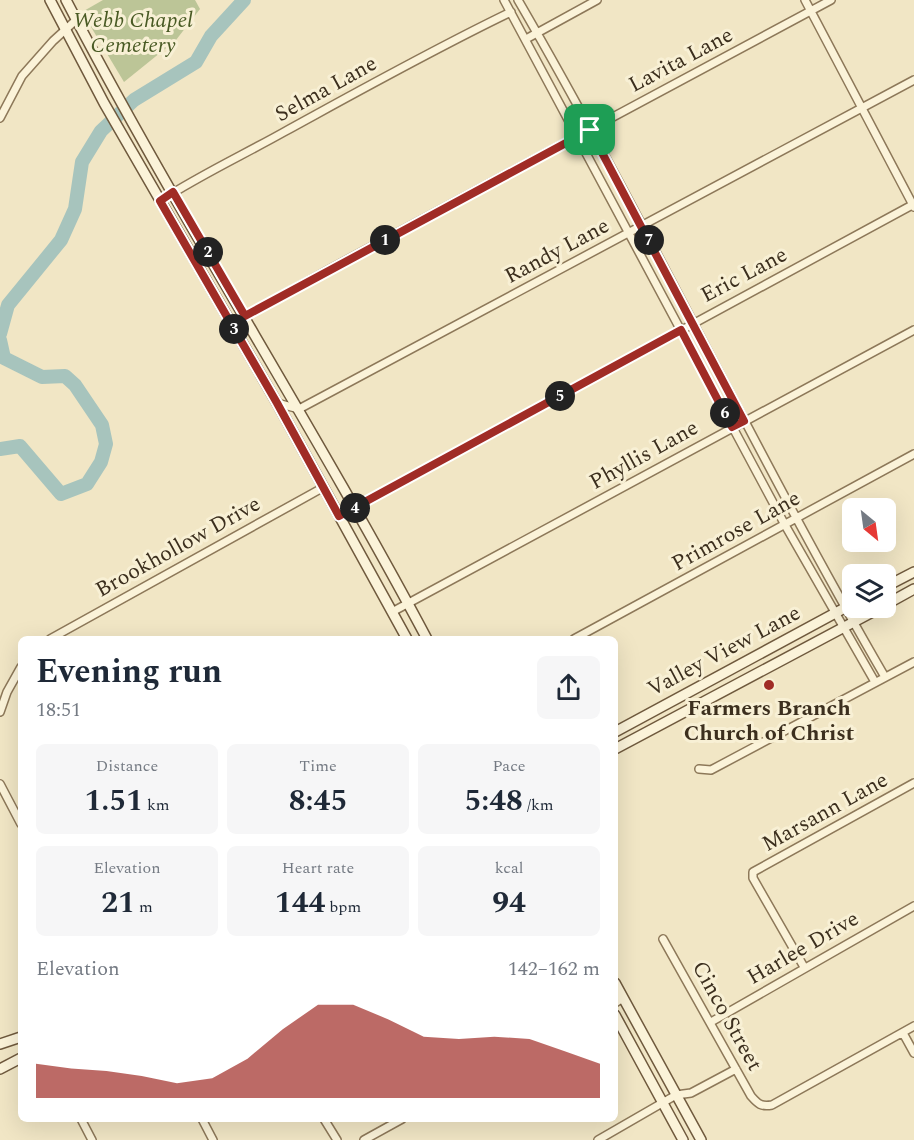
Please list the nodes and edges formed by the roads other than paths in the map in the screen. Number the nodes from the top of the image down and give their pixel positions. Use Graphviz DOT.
graph roads {
  1 [pos="50,0"];
  2 [pos="66,0"];
  3 [pos="504,0"];
  4 [pos="518,0"];
  5 [pos="597,0"];
  6 [pos="805,0"];
  7 [pos="831,0"];
  8 [pos="811,11"];
  9 [pos="511,12"];
  10 [pos="76,20"];
  11 [pos="65,30"];
  12 [pos="536,33"];
  13 [pos="526,39"];
  14 [pos="914,80"];
  15 [pos="861,109"];
  16 [pos="0,118"];
  17 [pos="590,130"];
  18 [pos="577,136"];
  19 [pos="173,192"];
  20 [pos="160,201"];
  21 [pos="914,205"];
  22 [pos="641,226"];
  23 [pos="629,233"];
  24 [pos="245,316"];
  25 [pos="231,324"];
  26 [pos="692,324"];
  27 [pos="681,330"];
  28 [pos="914,330"];
  29 [pos="277,403"];
  30 [pos="299,409"];
  31 [pos="744,421"];
  32 [pos="732,427"];
  33 [pos="914,454"];
  34 [pos="324,487"];
  35 [pos="354,508"];
  36 [pos="339,516"];
  37 [pos="796,518"];
  38 [pos="785,525"];
  39 [pos="914,572"];
  40 [pos="896,581"];
  41 [pos="914,589"];
  42 [pos="842,594"];
  43 [pos="896,599"];
  44 [pos="409,605"];
  45 [pos="842,610"];
  46 [pos="392,612"];
  47 [pos="835,614"];
  48 [pos="849,618"];
  49 [pos="862,618"];
  50 [pos="849,625"];
  51 [pos="55,636"];
  52 [pos="405,636"];
  53 [pos="425,636"];
  54 [pos="580,636"];
  55 [pos="914,662"];
  56 [pos="18,673"];
  57 [pos="885,677"];
  58 [pos="875,682"];
  59 [pos="0,685"];
  60 [pos="7,692"];
  61 [pos="0,712"];
  62 [pos="625,727"];
  63 [pos="618,730"];
  64 [pos="633,740"];
  65 [pos="618,748"];
  66 [pos="699,769"];
  67 [pos="914,783"];
  68 [pos="0,784"];
  69 [pos="18,818"];
  70 [pos="914,906"];
  71 [pos="663,939"];
  72 [pos="804,967"];
  73 [pos="619,1000"];
  74 [pos="618,1021"];
  75 [pos="711,1022"];
  76 [pos="914,1026"];
  77 [pos="903,1033"];
  78 [pos="18,1038"];
  79 [pos="0,1044"];
  80 [pos="914,1053"];
  81 [pos="18,1060"];
  82 [pos="0,1069"];
  83 [pos="736,1069"];
  84 [pos="676,1095"];
  85 [pos="662,1104"];
  86 [pos="83,1122"];
  87 [pos="204,1122"];
  88 [pos="326,1122"];
  89 [pos="397,1122"];
  90 [pos="93,1140"];
  91 [pos="213,1140"];
  92 [pos="337,1140"];
  93 [pos="364,1140"];
  94 [pos="598,1140"];
  95 [pos="683,1140"];
  96 [pos="701,1140"];
  1 -- 11 [label="main road"];
  2 -- 10 [label="main road"];
  3 -- 9 [label="street"];
  4 -- 12 [label="street"];
  5 -- 12 [label="street"];
  6 -- 8 [label="street"];
  7 -- 8 [label="street, Lavita Lane"];
  8 -- 15 [label="street"];
  8 -- 17 [label="street, Lavita Lane"];
  9 -- 13 [label="street"];
  9 -- 19 [label="street, Selma Lane"];
  10 -- 11 [label="street"];
  10 -- 19 [label="main road"];
  11 -- 16 [label="street"];
  11 -- 20 [label="main road"];
  12 -- 13 [label="street"];
  12 -- 17 [label="street"];
  13 -- 18 [label="street"];
  14 -- 15 [label="street, Randy Lane"];
  15 -- 21 [label="street"];
  15 -- 22 [label="street, Randy Lane"];
  17 -- 18 [label="street, Lavita Lane"];
  17 -- 22 [label="street"];
  18 -- 23 [label="street"];
  18 -- 24 [label="street, Lavita Lane"];
  19 -- 20 [label="street, Selma Lane"];
  19 -- 24 [label="main road"];
  20 -- 25 [label="main road"];
  21 -- 26 [label="street, Eric Lane"];
  22 -- 23 [label="street, Randy Lane"];
  22 -- 26 [label="street"];
  23 -- 27 [label="street"];
  23 -- 30 [label="street, Randy Lane"];
  24 -- 25 [label="street, Lavita Lane"];
  24 -- 30 [label="main road"];
  25 -- 29 [label="main road"];
  26 -- 27 [label="street, Eric Lane"];
  26 -- 31 [label="street"];
  27 -- 32 [label="street"];
  27 -- 35 [label="street, Eric Lane"];
  28 -- 31 [label="street, Phyllis Lane"];
  29 -- 30 [label="street"];
  29 -- 34 [label="main road"];
  30 -- 35 [label="main road"];
  31 -- 32 [label="street, Phyllis Lane"];
  31 -- 37 [label="street"];
  32 -- 38 [label="street"];
  32 -- 44 [label="street, Phyllis Lane"];
  33 -- 37 [label="street, Primrose Lane"];
  34 -- 36 [label="main road"];
  34 -- 51 [label="street, Brookhollow Drive"];
  35 -- 36 [label="street, Eric Lane"];
  35 -- 44 [label="main road"];
  36 -- 46 [label="main road"];
  37 -- 38 [label="street, Primrose Lane"];
  37 -- 42 [label="street"];
  38 -- 47 [label="street"];
  38 -- 54 [label="street, Primrose Lane"];
  39 -- 40 [label="main road"];
  41 -- 43 [label="main road"];
  44 -- 46 [label="street, Phyllis Lane"];
  44 -- 53 [label="main road"];
  45 -- 47 [label="main road, Valley View Lane"];
  46 -- 52 [label="main road"];
  47 -- 50 [label="street"];
  47 -- 62 [label="main road, Valley View Lane"];
  48 -- 50 [label="street"];
  49 -- 50 [label="main road, Valley View Lane"];
  50 -- 57 [label="street"];
  50 -- 58 [label="street"];
  50 -- 64 [label="main road, Valley View Lane"];
  55 -- 57 [label="street"];
  56 -- 60 [label="street"];
  57 -- 58 [label="street"];
  58 -- 66 [label="street"];
  59 -- 60 [label="street"];
  60 -- 61 [label="street"];
  62 -- 63 [label="main road, Valley View Lane"];
  62 -- 64 [label="main road"];
  64 -- 65 [label="main road, Valley View Lane"];
  67 -- 72 [label="street, Marsann Lane"];
  68 -- 69 [label="street"];
  70 -- 72 [label="street, Harlee Drive"];
  71 -- 75 [label="street, Cinco Street"];
  72 -- 75 [label="street, Harlee Drive"];
  73 -- 84 [label="main road"];
  74 -- 85 [label="main road"];
  75 -- 83 [label="street, Cinco Street"];
  76 -- 77 [label="street"];
  77 -- 80 [label="street"];
  77 -- 83 [label="street, Cinco Street"];
  78 -- 79 [label="main road"];
  81 -- 82 [label="main road"];
  83 -- 84 [label="street"];
  84 -- 85 [label="street"];
  84 -- 96 [label="main road"];
  85 -- 94 [label="street"];
  85 -- 95 [label="main road"];
  86 -- 90 [label="street"];
  87 -- 91 [label="street"];
  88 -- 92 [label="street"];
  89 -- 93 [label="street"];
}
